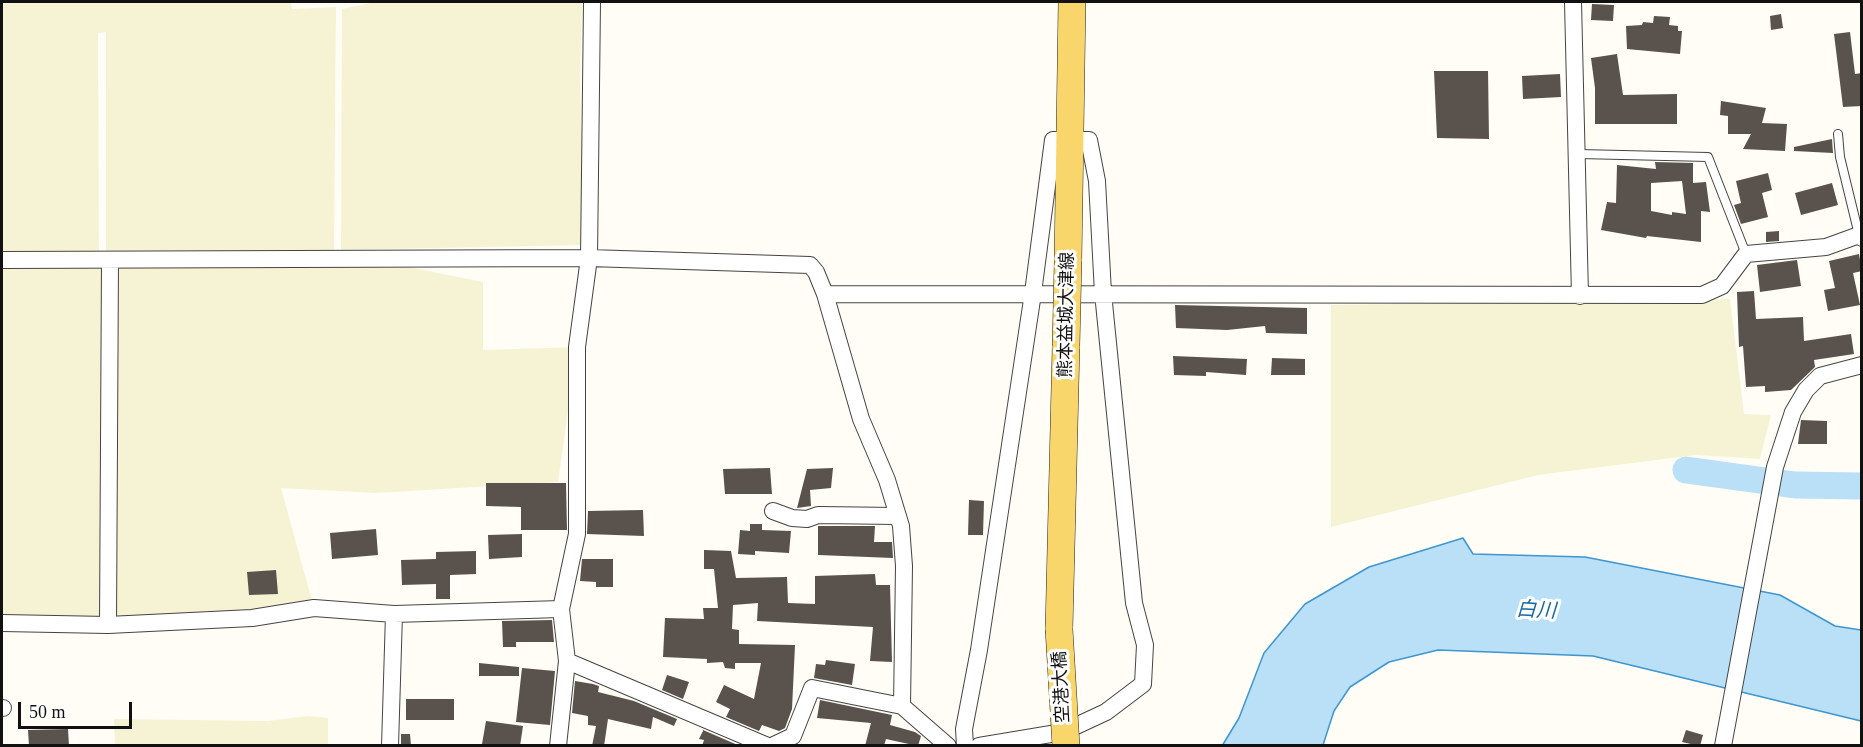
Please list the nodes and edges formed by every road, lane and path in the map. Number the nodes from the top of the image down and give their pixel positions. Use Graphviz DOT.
graph roads {
  1 [pos="592,2"];
  2 [pos="1072,2"];
  3 [pos="1573,2"];
  4 [pos="1838,134"];
  5 [pos="1070,138"];
  6 [pos="1579,154"];
  7 [pos="1860,237"];
  8 [pos="1746,254"];
  9 [pos="589,258"];
  10 [pos="2,260"];
  11 [pos="110,260"];
  12 [pos="1033,293"];
  13 [pos="1103,293"];
  14 [pos="825,294"];
  15 [pos="1580,296"];
  16 [pos="1862,365"];
  17 [pos="773,511"];
  18 [pos="897,516"];
  19 [pos="561,609"];
  20 [pos="394,614"];
  21 [pos="2,623"];
  22 [pos="108,625"];
  23 [pos="1059,629"];
  24 [pos="567,661"];
  25 [pos="902,705"];
  26 [pos="1723,738"];
  27 [pos="390,746"];
  28 [pos="558,746"];
  29 [pos="770,746"];
  30 [pos="948,746"];
  31 [pos="964,746"];
  32 [pos="979,746"];
  33 [pos="1066,746"];
  1 -- 9 [label="street"];
  2 -- 5 [label="main road, 熊本益城大津線"];
  3 -- 6 [label="street"];
  4 -- 7 [label="lane"];
  5 -- 12 [label="street"];
  5 -- 13 [label="street"];
  5 -- 23 [label="main road, 熊本益城大津線, bridge"];
  6 -- 8 [label="lane"];
  6 -- 15 [label="street"];
  7 -- 8 [label="street"];
  8 -- 15 [label="street"];
  9 -- 11 [label="street"];
  9 -- 14 [label="street"];
  9 -- 19 [label="street"];
  10 -- 11 [label="street"];
  11 -- 22 [label="street"];
  12 -- 13 [label="street"];
  12 -- 14 [label="street"];
  12 -- 31 [label="street"];
  13 -- 15 [label="street"];
  13 -- 32 [label="street"];
  14 -- 18 [label="street"];
  16 -- 26 [label="street"];
  17 -- 18 [label="street"];
  18 -- 25 [label="street"];
  19 -- 20 [label="street"];
  19 -- 24 [label="street"];
  20 -- 22 [label="street"];
  20 -- 27 [label="street"];
  21 -- 22 [label="street"];
  23 -- 33 [label="main road, 空港大橋, bridge"];
  24 -- 28 [label="street"];
  24 -- 29 [label="street"];
  25 -- 29 [label="street"];
  25 -- 30 [label="street"];
}
